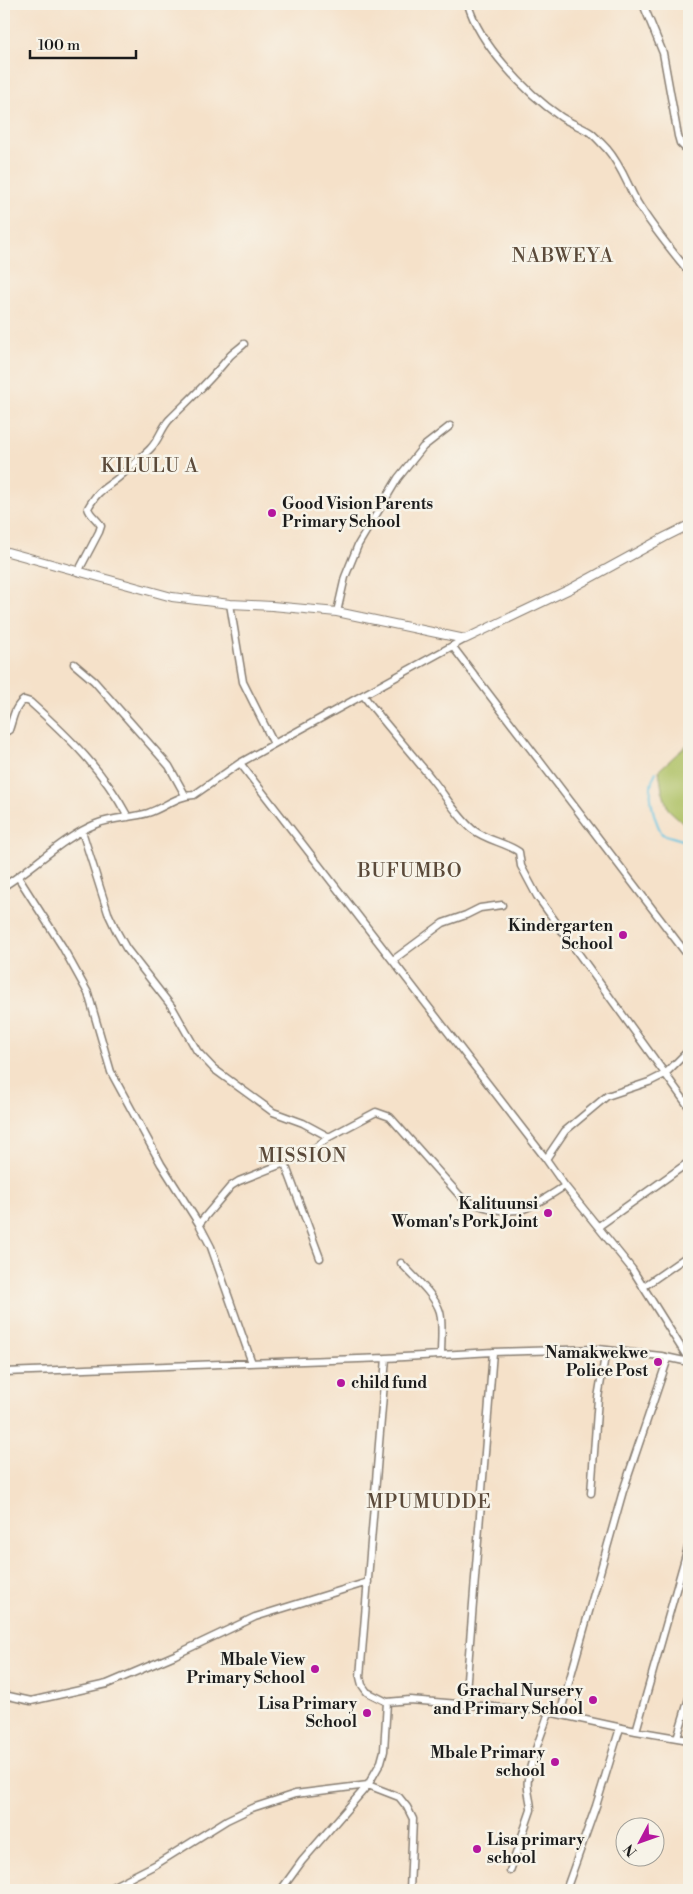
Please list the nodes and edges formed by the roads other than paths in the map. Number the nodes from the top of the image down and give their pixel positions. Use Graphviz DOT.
graph roads {
  1 [pos="468,4"];
  2 [pos="643,4"];
  3 [pos="689,152"];
  4 [pos="689,272"];
  5 [pos="244,344"];
  6 [pos="450,426"];
  7 [pos="689,525"];
  8 [pos="4,551"];
  9 [pos="78,572"];
  10 [pos="230,604"];
  11 [pos="337,612"];
  12 [pos="465,640"];
  13 [pos="453,647"];
  14 [pos="74,664"];
  15 [pos="363,695"];
  16 [pos="4,733"];
  17 [pos="274,744"];
  18 [pos="240,763"];
  19 [pos="185,795"];
  20 [pos="128,817"];
  21 [pos="82,831"];
  22 [pos="18,878"];
  23 [pos="4,886"];
  24 [pos="502,905"];
  25 [pos="689,957"];
  26 [pos="393,960"];
  27 [pos="689,1050"];
  28 [pos="665,1074"];
  29 [pos="689,1107"];
  30 [pos="329,1137"];
  31 [pos="546,1159"];
  32 [pos="284,1162"];
  33 [pos="689,1162"];
  34 [pos="565,1186"];
  35 [pos="199,1224"];
  36 [pos="598,1226"];
  37 [pos="689,1255"];
  38 [pos="320,1258"];
  39 [pos="401,1263"];
  40 [pos="643,1287"];
  41 [pos="606,1350"];
  42 [pos="493,1352"];
  43 [pos="441,1355"];
  44 [pos="386,1358"];
  45 [pos="668,1358"];
  46 [pos="689,1361"];
  47 [pos="252,1363"];
  48 [pos="4,1372"];
  49 [pos="591,1493"];
  50 [pos="689,1544"];
  51 [pos="368,1582"];
  52 [pos="4,1695"];
  53 [pos="689,1698"];
  54 [pos="387,1702"];
  55 [pos="465,1704"];
  56 [pos="549,1712"];
  57 [pos="560,1714"];
  58 [pos="620,1728"];
  59 [pos="636,1731"];
  60 [pos="677,1738"];
  61 [pos="689,1740"];
  62 [pos="368,1785"];
  63 [pos="510,1871"];
  64 [pos="106,1890"];
  65 [pos="281,1890"];
  66 [pos="410,1890"];
  67 [pos="566,1890"];
  1 -- 4 [label="street"];
  2 -- 3 [label="street"];
  5 -- 9 [label="street"];
  6 -- 11 [label="street"];
  7 -- 12 [label="street"];
  8 -- 9 [label="street"];
  9 -- 10 [label="street"];
  10 -- 11 [label="street"];
  10 -- 17 [label="street"];
  11 -- 12 [label="street"];
  12 -- 13 [label="street"];
  13 -- 15 [label="street"];
  13 -- 25 [label="street"];
  14 -- 19 [label="street"];
  15 -- 17 [label="street"];
  15 -- 28 [label="street"];
  16 -- 20 [label="street"];
  17 -- 18 [label="street"];
  18 -- 19 [label="street"];
  18 -- 26 [label="street"];
  19 -- 20 [label="street"];
  20 -- 21 [label="street"];
  21 -- 22 [label="street"];
  21 -- 30 [label="street"];
  22 -- 23 [label="street"];
  22 -- 35 [label="street"];
  24 -- 26 [label="street"];
  26 -- 31 [label="street"];
  27 -- 28 [label="street"];
  28 -- 29 [label="street"];
  28 -- 31 [label="street"];
  30 -- 32 [label="street"];
  30 -- 34 [label="street"];
  31 -- 34 [label="street"];
  32 -- 35 [label="street"];
  32 -- 38 [label="street"];
  33 -- 36 [label="street"];
  34 -- 36 [label="street"];
  35 -- 47 [label="street"];
  36 -- 40 [label="street"];
  37 -- 40 [label="street"];
  39 -- 43 [label="street"];
  40 -- 46 [label="street"];
  41 -- 42 [label="street"];
  41 -- 45 [label="street"];
  41 -- 49 [label="street"];
  42 -- 43 [label="street"];
  42 -- 55 [label="street"];
  43 -- 44 [label="street"];
  44 -- 47 [label="street"];
  44 -- 51 [label="street"];
  45 -- 46 [label="street"];
  45 -- 57 [label="street"];
  47 -- 48 [label="street"];
  50 -- 59 [label="street"];
  51 -- 52 [label="street"];
  51 -- 54 [label="street"];
  53 -- 60 [label="street"];
  54 -- 55 [label="street"];
  54 -- 62 [label="street"];
  55 -- 56 [label="street"];
  56 -- 57 [label="street"];
  56 -- 63 [label="street"];
  57 -- 58 [label="street"];
  58 -- 59 [label="street"];
  58 -- 67 [label="street"];
  59 -- 60 [label="street"];
  60 -- 61 [label="street"];
  62 -- 64 [label="street"];
  62 -- 65 [label="street"];
  62 -- 66 [label="street"];
}
